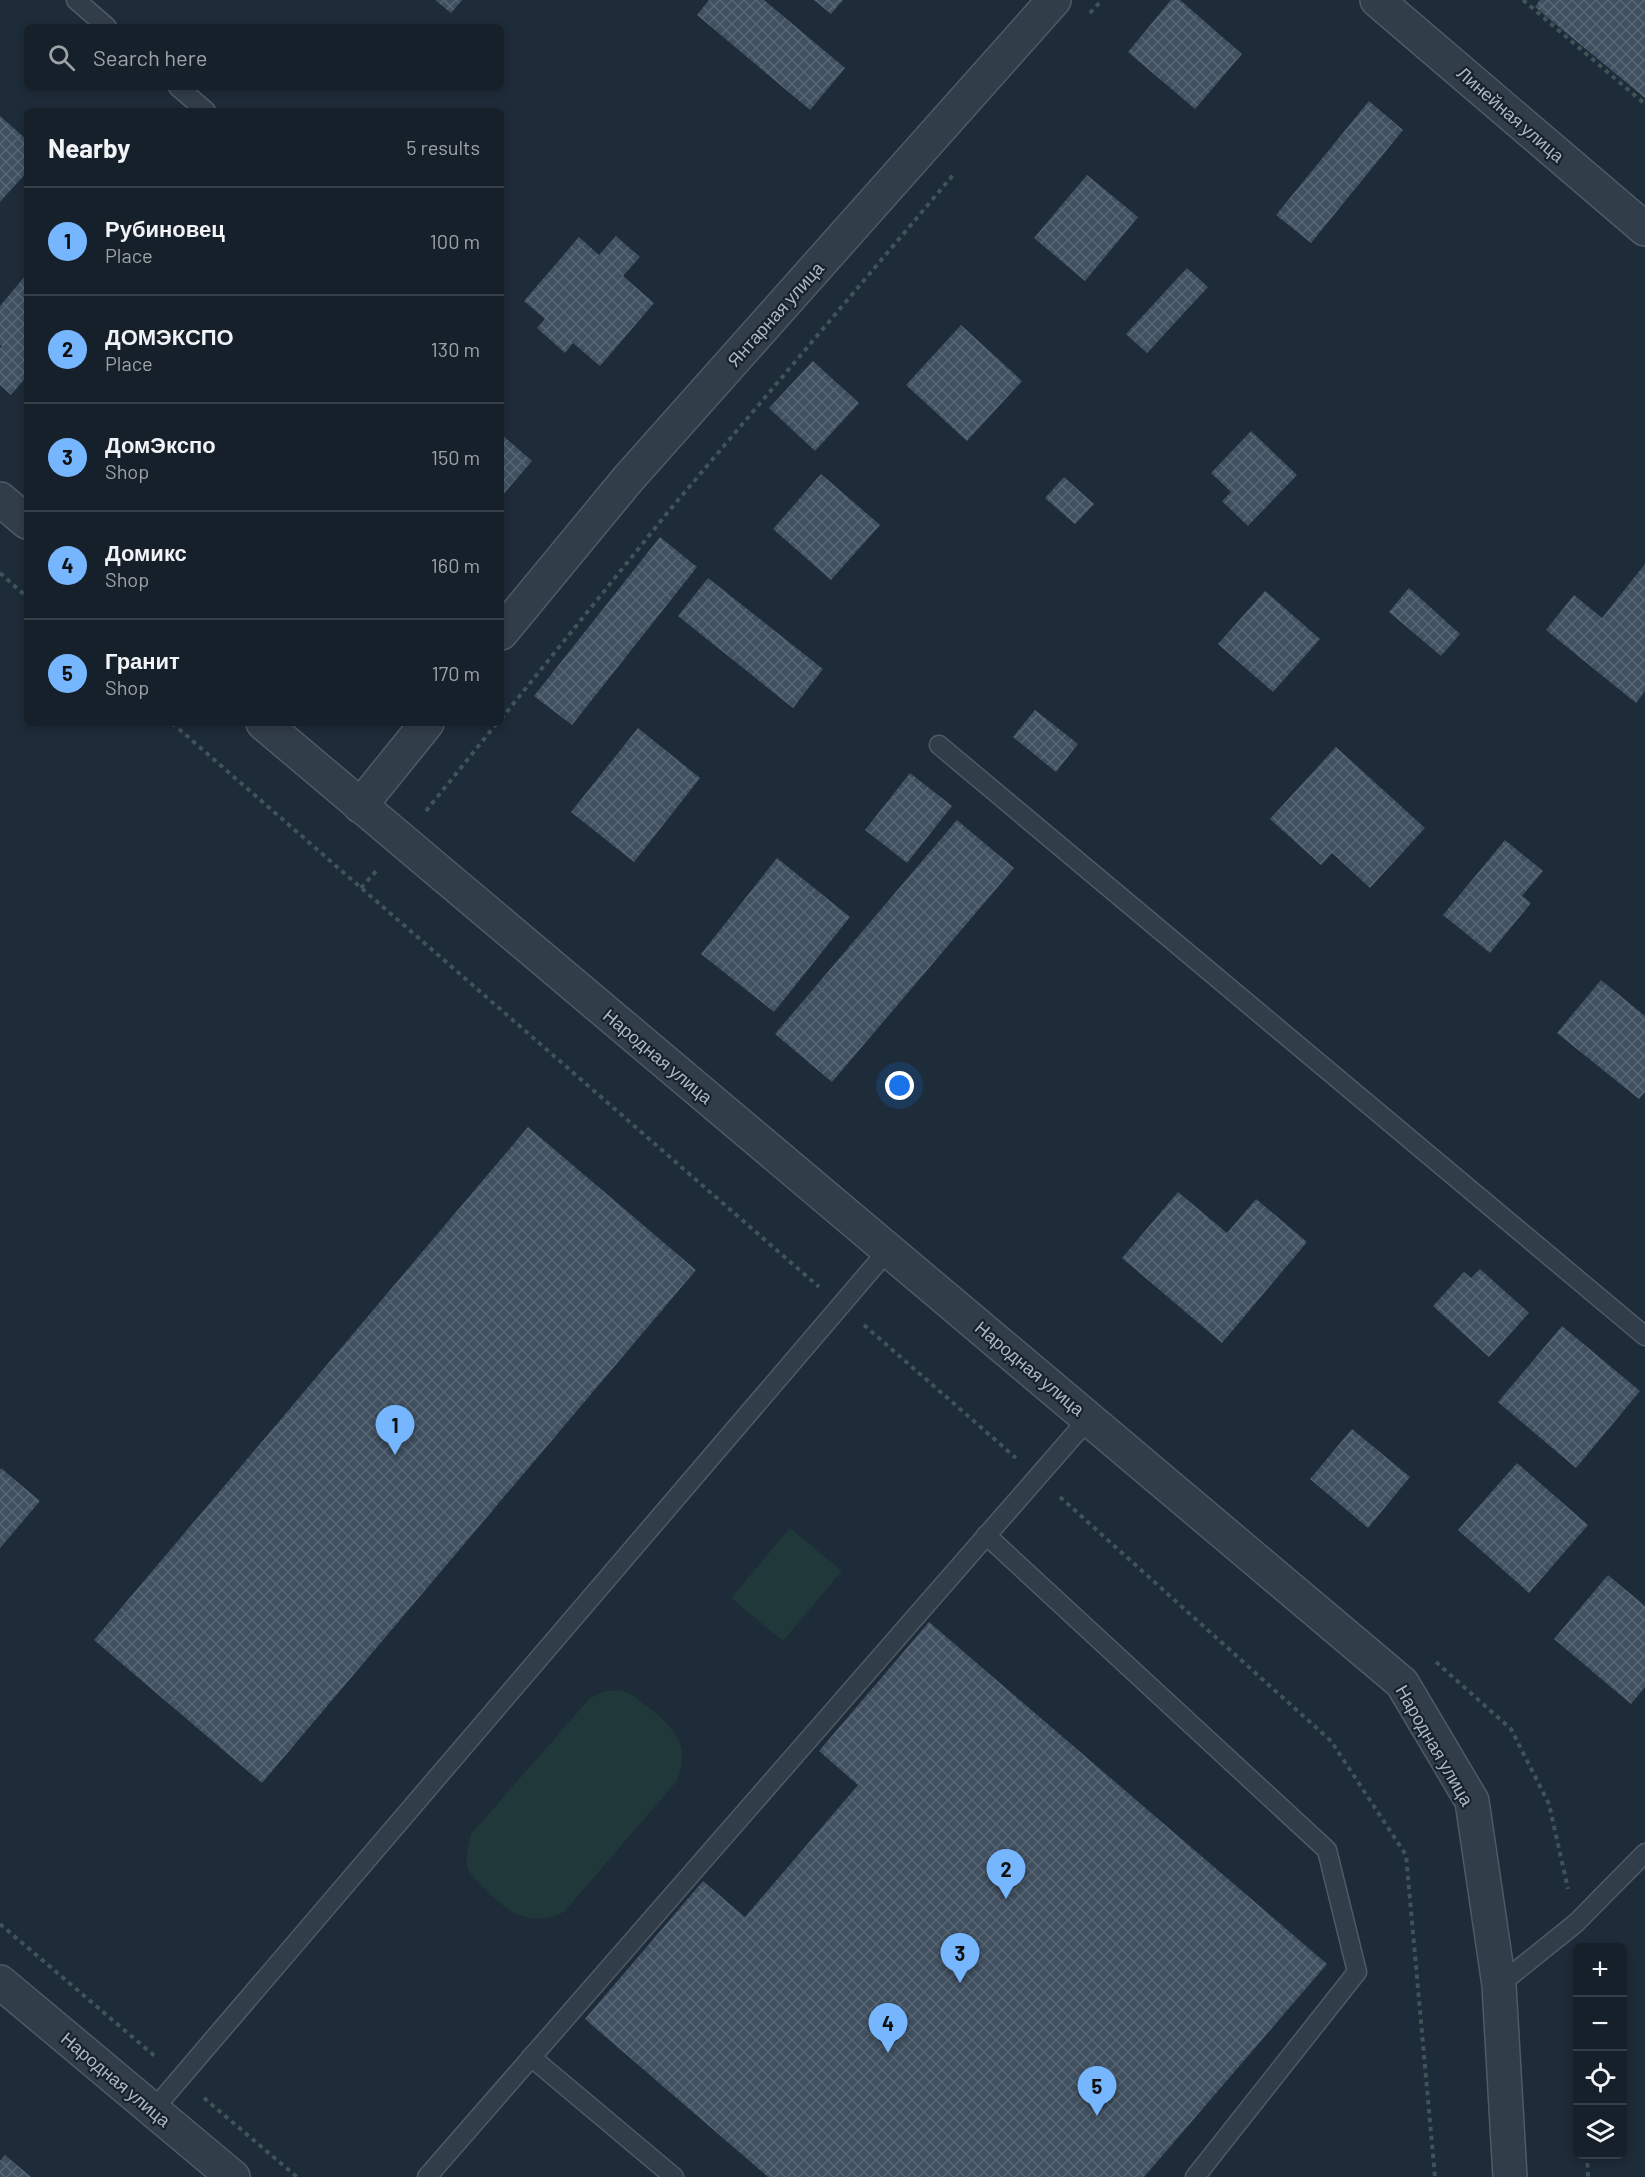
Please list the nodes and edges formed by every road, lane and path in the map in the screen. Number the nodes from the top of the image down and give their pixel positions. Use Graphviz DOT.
graph roads {
  1 [pos="76,0"];
  2 [pos="1054,0"];
  3 [pos="1102,0"];
  4 [pos="1379,0"];
  5 [pos="1523,0"];
  6 [pos="1086,18"];
  7 [pos="104,24"];
  8 [pos="182,90"];
  9 [pos="1645,104"];
  10 [pos="202,108"];
  11 [pos="954,174"];
  12 [pos="1645,229"];
  13 [pos="0,499"];
  14 [pos="24,519"];
  15 [pos="0,573"];
  16 [pos="24,594"];
  17 [pos="504,629"];
  18 [pos="504,715"];
  19 [pos="175,726"];
  20 [pos="267,726"];
  21 [pos="425,726"];
  22 [pos="495,726"];
  23 [pos="939,745"];
  24 [pos="360,806"];
  25 [pos="402,841"];
  26 [pos="361,888"];
  27 [pos="889,1249"];
  28 [pos="841,1305"];
  29 [pos="1645,1336"];
  30 [pos="1089,1418"];
  31 [pos="1038,1477"];
  32 [pos="986,1535"];
  33 [pos="1433,1660"];
  34 [pos="1645,1853"];
  35 [pos="1576,1923"];
  36 [pos="0,1924"];
  37 [pos="0,1982"];
  38 [pos="1499,1985"];
  39 [pos="531,2057"];
  40 [pos="180,2078"];
  41 [pos="153,2110"];
  42 [pos="1587,2159"];
  43 [pos="232,2177"];
  44 [pos="297,2177"];
  45 [pos="427,2177"];
  46 [pos="675,2177"];
  47 [pos="1196,2177"];
  48 [pos="1435,2177"];
  49 [pos="1510,2177"];
  50 [pos="1588,2177"];
  1 -- 7 [label="lane"];
  2 -- 17 [label="street, Янтарная улица"];
  3 -- 6 [label="path"];
  4 -- 12 [label="street, Линейная улица"];
  5 -- 9 [label="path"];
  8 -- 10 [label="lane"];
  11 -- 18 [label="path"];
  13 -- 14 [label="street"];
  15 -- 16 [label="path"];
  19 -- 26 [label="path"];
  20 -- 24 [label="street, Народная улица"];
  21 -- 24 [label="street"];
  22 -- 25 [label="path"];
  23 -- 29 [label="lane"];
  24 -- 25 [label="street, Народная улица"];
  25 -- 26 [label="path"];
  25 -- 27 [label="street, Народная улица"];
  26 -- 28 [label="path"];
  27 -- 28 [label="lane"];
  27 -- 30 [label="street, Народная улица"];
  28 -- 31 [label="path"];
  28 -- 40 [label="lane"];
  30 -- 31 [label="lane"];
  30 -- 38 [label="street, Народная улица"];
  31 -- 32 [label="lane"];
  31 -- 48 [label="path"];
  32 -- 39 [label="lane"];
  32 -- 47 [label="lane"];
  33 -- 35 [label="path"];
  34 -- 35 [label="lane"];
  35 -- 38 [label="lane"];
  36 -- 40 [label="path"];
  37 -- 41 [label="street, Народная улица"];
  38 -- 49 [label="street, Народная улица"];
  39 -- 45 [label="lane"];
  39 -- 46 [label="lane"];
  40 -- 41 [label="lane"];
  40 -- 44 [label="path"];
  41 -- 43 [label="street, Народная улица"];
  42 -- 50 [label="path"];
}
